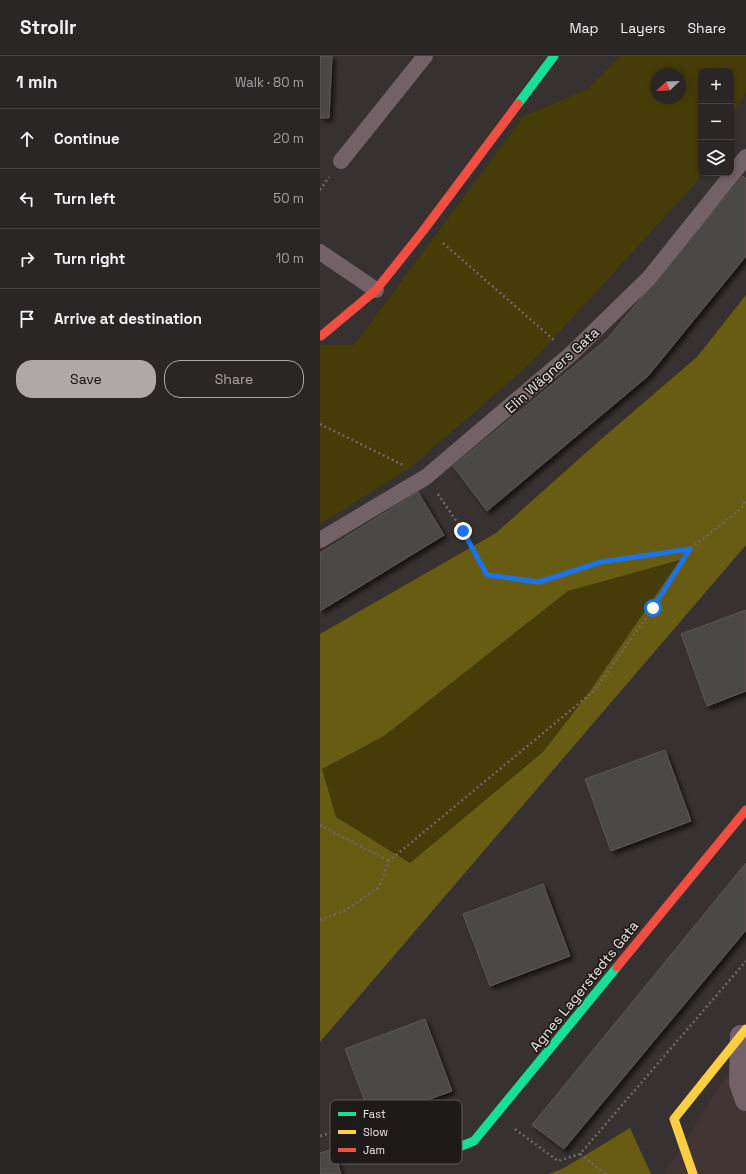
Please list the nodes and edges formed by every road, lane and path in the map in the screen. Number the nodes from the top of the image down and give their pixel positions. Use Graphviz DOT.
graph roads {
  1 [pos="425,56"];
  2 [pos="554,56"];
  3 [pos="746,157"];
  4 [pos="341,161"];
  5 [pos="447,245"];
  6 [pos="320,252"];
  7 [pos="376,290"];
  8 [pos="321,336"];
  9 [pos="571,354"];
  10 [pos="746,499"];
  11 [pos="742,508"];
  12 [pos="746,511"];
  13 [pos="463,531"];
  14 [pos="320,540"];
  15 [pos="690,549"];
  16 [pos="746,810"];
  17 [pos="320,825"];
  18 [pos="388,861"];
  19 [pos="320,920"];
  20 [pos="746,961"];
  21 [pos="743,1032"];
  22 [pos="746,1100"];
  23 [pos="495,1115"];
  24 [pos="330,1133"];
  25 [pos="320,1136"];
  26 [pos="462,1146"];
  27 [pos="580,1154"];
  28 [pos="606,1174"];
  29 [pos="693,1174"];
  1 -- 4 [label="lane"];
  2 -- 7 [label="street"];
  3 -- 9 [label="lane, Elin Wägners Gata"];
  5 -- 9 [label="path"];
  6 -- 7 [label="lane"];
  7 -- 8 [label="street"];
  9 -- 14 [label="lane, Elin Wägners Gata"];
  10 -- 11 [label="path"];
  11 -- 12 [label="path"];
  11 -- 15 [label="path"];
  13 -- 15 [label="path"];
  15 -- 18 [label="path"];
  16 -- 23 [label="street, Agnes Lagerstedts Gata"];
  17 -- 18 [label="path"];
  18 -- 19 [label="path"];
  20 -- 27 [label="path"];
  21 -- 22 [label="street"];
  21 -- 29 [label="street"];
  23 -- 26 [label="street, Agnes Lagerstedts Gata"];
  23 -- 27 [label="path"];
  24 -- 25 [label="path"];
  27 -- 28 [label="path"];
}
